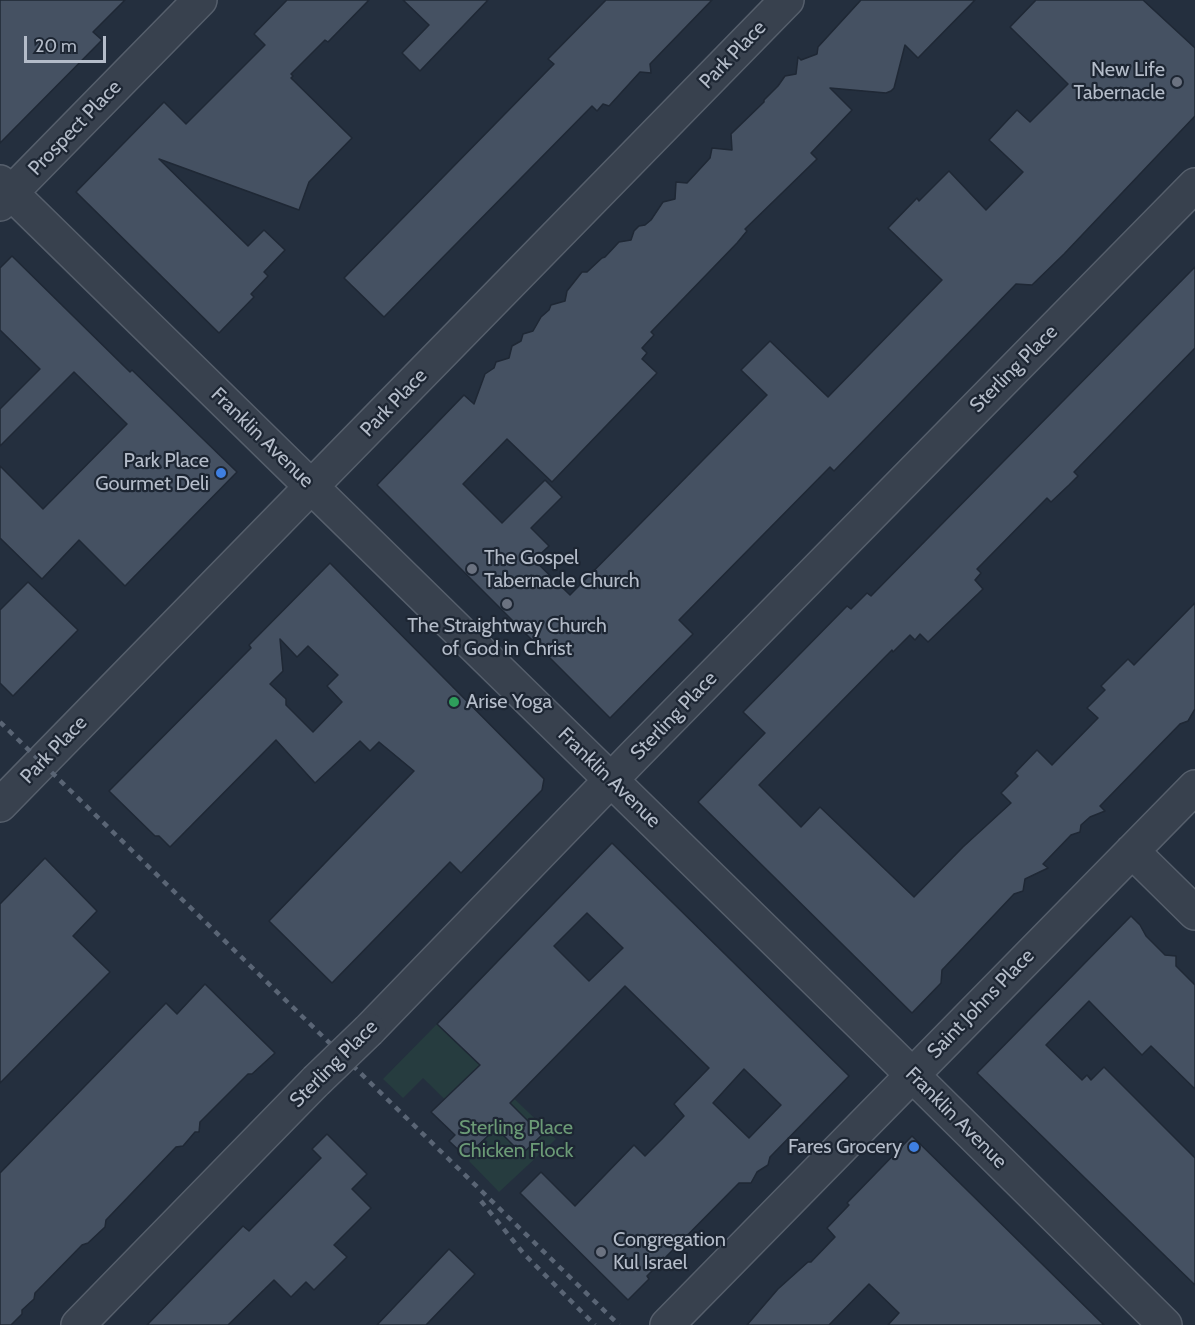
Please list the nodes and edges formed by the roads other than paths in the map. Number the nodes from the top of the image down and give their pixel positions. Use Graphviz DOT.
graph roads {
  1 [pos="200,0"];
  2 [pos="787,0"];
  3 [pos="1195,185"];
  4 [pos="4,193"];
  5 [pos="312,487"];
  6 [pos="611,780"];
  7 [pos="1195,787"];
  8 [pos="0,805"];
  9 [pos="1132,851"];
  10 [pos="1195,913"];
  11 [pos="912,1075"];
  12 [pos="78,1325"];
  13 [pos="667,1325"];
  14 [pos="1165,1325"];
  1 -- 4 [label="street, Prospect Place"];
  2 -- 5 [label="street, Park Place"];
  3 -- 6 [label="street, Sterling Place"];
  4 -- 5 [label="street, Franklin Avenue"];
  5 -- 6 [label="street, Franklin Avenue"];
  5 -- 8 [label="street, Park Place"];
  6 -- 11 [label="street, Franklin Avenue"];
  6 -- 12 [label="street, Sterling Place, bridge"];
  7 -- 9 [label="street, Saint Johns Place"];
  9 -- 10 [label="street"];
  9 -- 11 [label="street, Saint Johns Place"];
  11 -- 13 [label="street, Saint Johns Place"];
  11 -- 14 [label="street, Franklin Avenue"];
}
